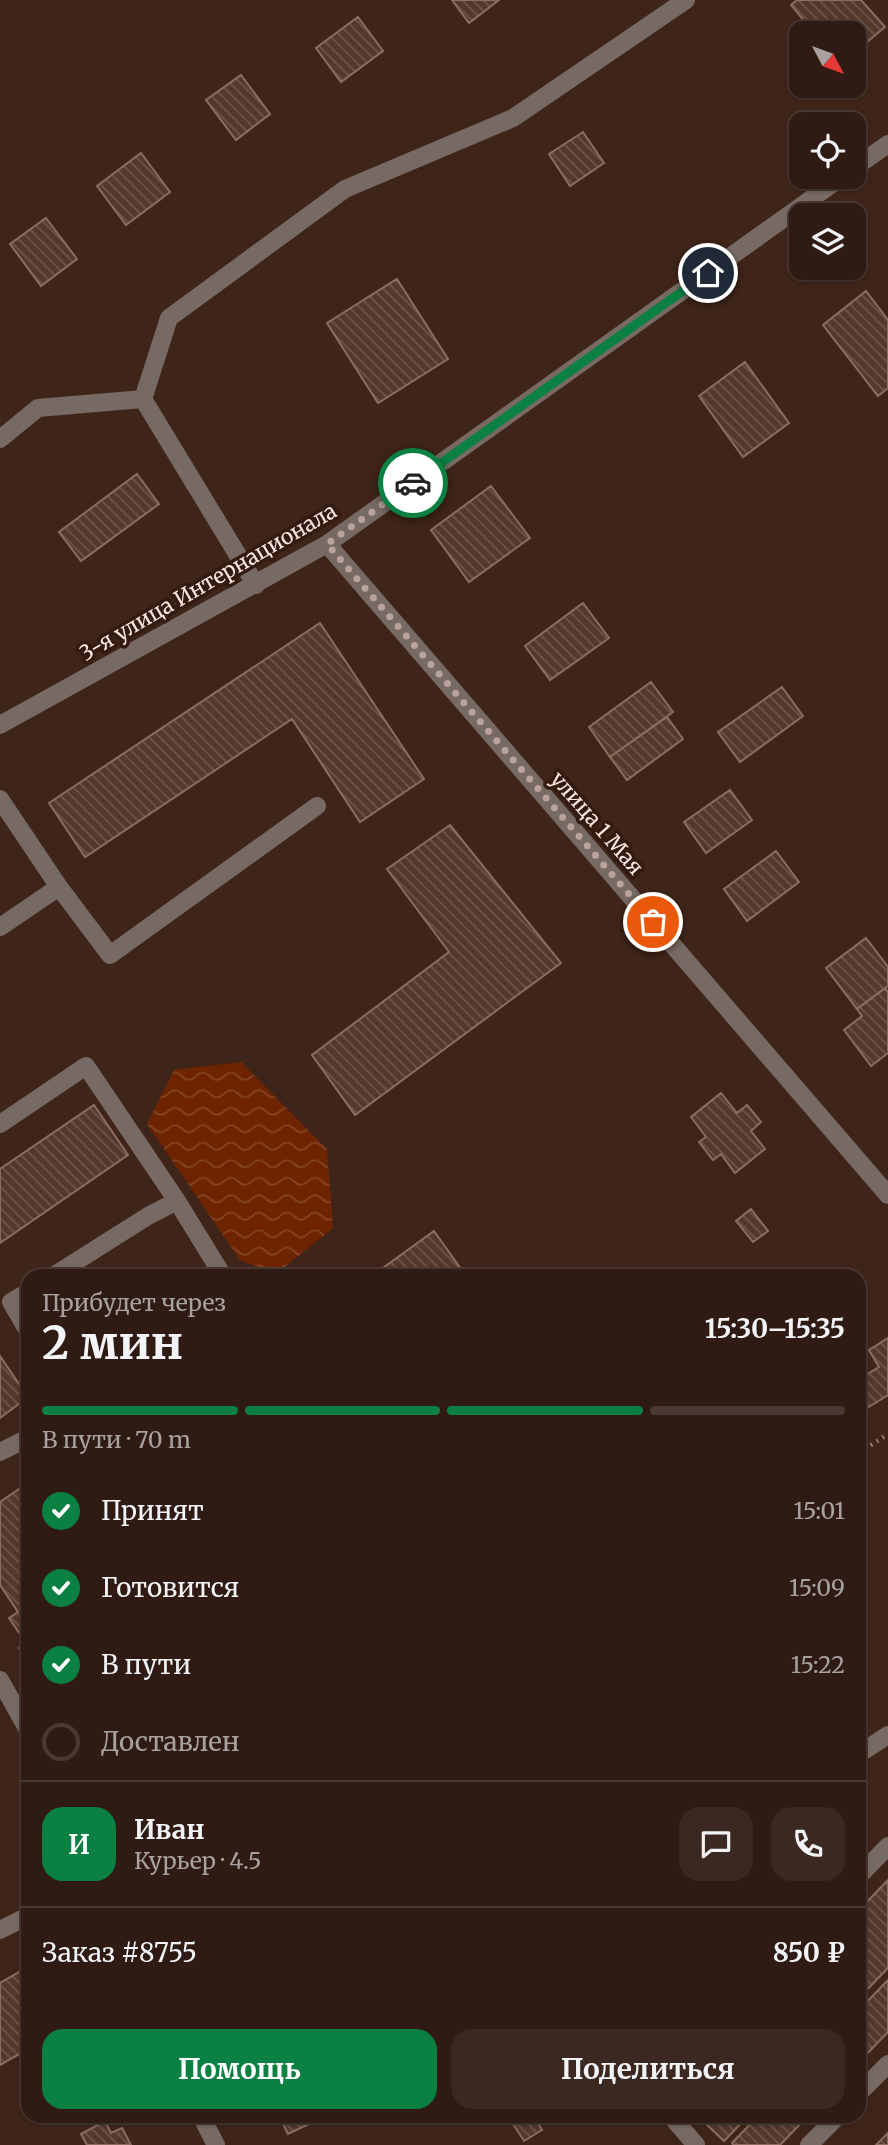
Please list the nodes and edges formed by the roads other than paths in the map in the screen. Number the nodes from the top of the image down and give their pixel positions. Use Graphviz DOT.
graph roads {
  1 [pos="686,0"];
  2 [pos="888,144"];
  3 [pos="866,160"];
  4 [pos="825,189"];
  5 [pos="143,399"];
  6 [pos="0,439"];
  7 [pos="327,544"];
  8 [pos="256,584"];
  9 [pos="0,725"];
  10 [pos="0,799"];
  11 [pos="317,806"];
  12 [pos="59,887"];
  13 [pos="0,927"];
  14 [pos="0,1124"];
  15 [pos="888,1195"];
  16 [pos="177,1201"];
  17 [pos="64,1269"];
  18 [pos="219,1269"];
  19 [pos="21,1296"];
  20 [pos="21,1320"];
  21 [pos="21,1442"];
  22 [pos="0,1452"];
  23 [pos="0,1680"];
  24 [pos="21,1718"];
  25 [pos="888,1735"];
  26 [pos="866,1749"];
  27 [pos="888,1846"];
  28 [pos="866,1869"];
  29 [pos="21,1920"];
  30 [pos="0,1930"];
  31 [pos="888,2064"];
  32 [pos="866,2086"];
  33 [pos="205,2123"];
  34 [pos="677,2123"];
  35 [pos="831,2123"];
  36 [pos="216,2145"];
  37 [pos="696,2145"];
  38 [pos="809,2145"];
  1 -- 5 [label="street"];
  2 -- 3 [label="street"];
  4 -- 7 [label="street, 3-я улица Интернационала"];
  5 -- 6 [label="street"];
  5 -- 8 [label="street"];
  7 -- 8 [label="street, 3-я улица Интернационала"];
  7 -- 15 [label="street, улица 1 Мая"];
  8 -- 9 [label="street, 3-я улица Интернационала"];
  10 -- 12 [label="street"];
  11 -- 12 [label="street"];
  12 -- 13 [label="street"];
  14 -- 16 [label="street"];
  16 -- 17 [label="street"];
  16 -- 18 [label="street"];
  19 -- 20 [label="street"];
  21 -- 22 [label="street"];
  23 -- 24 [label="street"];
  25 -- 26 [label="street"];
  27 -- 28 [label="street"];
  29 -- 30 [label="street"];
  31 -- 32 [label="street"];
  33 -- 36 [label="street"];
  34 -- 37 [label="street"];
  35 -- 38 [label="street"];
}
